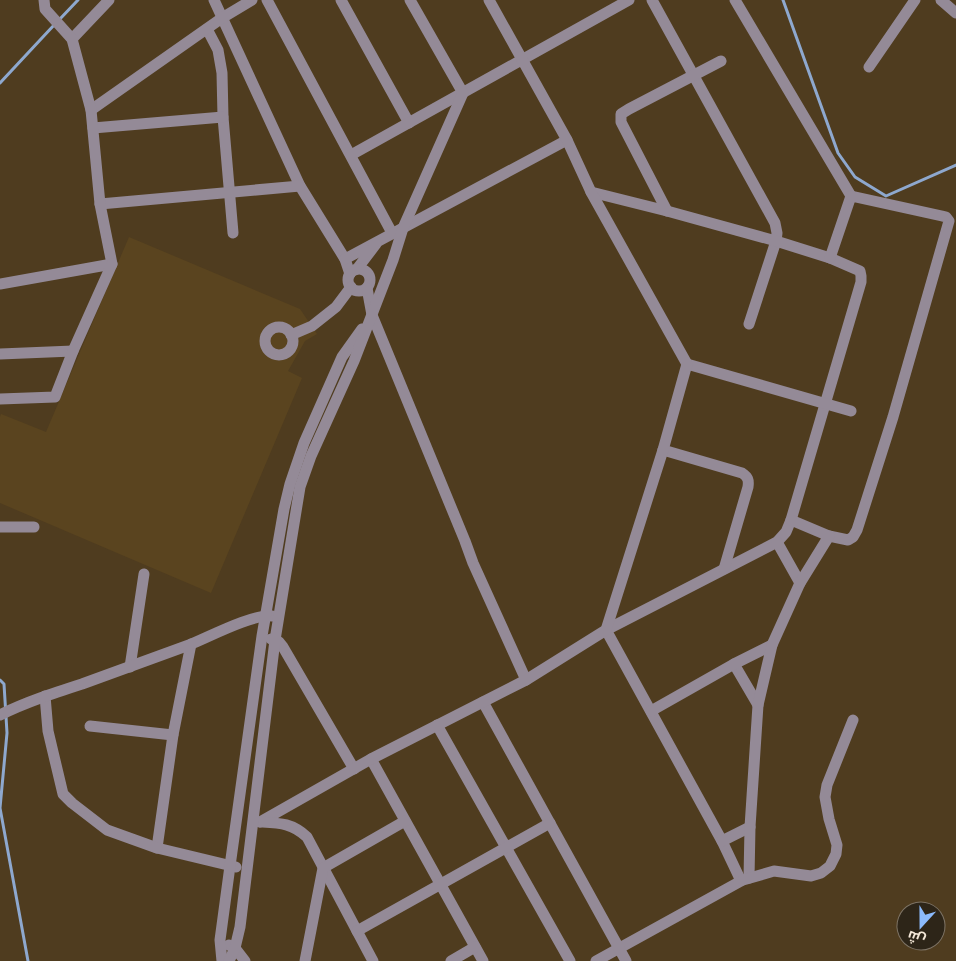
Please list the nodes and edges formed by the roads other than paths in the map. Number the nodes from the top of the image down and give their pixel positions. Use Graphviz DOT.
graph roads {
  1 [pos="109,0"];
  2 [pos="214,0"];
  3 [pos="252,0"];
  4 [pos="267,0"];
  5 [pos="341,0"];
  6 [pos="410,0"];
  7 [pos="489,0"];
  8 [pos="629,0"];
  9 [pos="652,0"];
  10 [pos="735,0"];
  11 [pos="915,0"];
  12 [pos="941,0"];
  13 [pos="44,4"];
  14 [pos="956,13"];
  15 [pos="222,18"];
  16 [pos="207,29"];
  17 [pos="72,39"];
  18 [pos="523,60"];
  19 [pos="721,61"];
  20 [pos="869,67"];
  21 [pos="693,76"];
  22 [pos="463,93"];
  23 [pos="91,110"];
  24 [pos="223,117"];
  25 [pos="409,122"];
  26 [pos="93,128"];
  27 [pos="567,140"];
  28 [pos="351,155"];
  29 [pos="300,186"];
  30 [pos="230,192"];
  31 [pos="591,192"];
  32 [pos="851,196"];
  33 [pos="100,204"];
  34 [pos="667,210"];
  35 [pos="398,230"];
  36 [pos="233,233"];
  37 [pos="378,241"];
  38 [pos="776,241"];
  39 [pos="830,258"];
  40 [pos="345,259"];
  41 [pos="392,260"];
  42 [pos="112,264"];
  43 [pos="354,272"];
  44 [pos="0,284"];
  45 [pos="368,286"];
  46 [pos="351,287"];
  47 [pos="372,315"];
  48 [pos="749,324"];
  49 [pos="291,335"];
  50 [pos="74,351"];
  51 [pos="0,354"];
  52 [pos="687,364"];
  53 [pos="0,399"];
  54 [pos="825,404"];
  55 [pos="851,411"];
  56 [pos="663,450"];
  57 [pos="791,520"];
  58 [pos="34,527"];
  59 [pos="0,528"];
  60 [pos="828,536"];
  61 [pos="777,542"];
  62 [pos="724,569"];
  63 [pos="144,574"];
  64 [pos="800,583"];
  65 [pos="265,616"];
  66 [pos="278,617"];
  67 [pos="606,630"];
  68 [pos="262,636"];
  69 [pos="275,640"];
  70 [pos="191,644"];
  71 [pos="772,645"];
  72 [pos="734,664"];
  73 [pos="130,667"];
  74 [pos="526,680"];
  75 [pos="45,696"];
  76 [pos="483,702"];
  77 [pos="758,705"];
  78 [pos="651,711"];
  79 [pos="0,715"];
  80 [pos="853,720"];
  81 [pos="437,725"];
  82 [pos="90,726"];
  83 [pos="173,735"];
  84 [pos="371,759"];
  85 [pos="354,768"];
  86 [pos="236,820"];
  87 [pos="405,821"];
  88 [pos="256,822"];
  89 [pos="550,823"];
  90 [pos="750,827"];
  91 [pos="722,841"];
  92 [pos="157,848"];
  93 [pos="506,848"];
  94 [pos="230,866"];
  95 [pos="323,868"];
  96 [pos="247,869"];
  97 [pos="745,879"];
  98 [pos="440,885"];
  99 [pos="357,931"];
  100 [pos="220,940"];
  101 [pos="475,947"];
  102 [pos="235,948"];
  103 [pos="619,948"];
  104 [pos="222,961"];
  105 [pos="229,961"];
  106 [pos="245,961"];
  107 [pos="305,961"];
  108 [pos="373,961"];
  109 [pos="451,961"];
  110 [pos="483,961"];
  111 [pos="570,961"];
  112 [pos="596,961"];
  113 [pos="626,961"];
  1 -- 17 [label="street"];
  2 -- 15 [label="street"];
  3 -- 15 [label="street"];
  4 -- 28 [label="street"];
  5 -- 25 [label="street"];
  6 -- 22 [label="street"];
  7 -- 18 [label="street"];
  8 -- 18 [label="street"];
  9 -- 21 [label="street"];
  10 -- 32 [label="street"];
  11 -- 20 [label="street"];
  12 -- 14 [label="street"];
  13 -- 17 [label="street"];
  15 -- 16 [label="street"];
  15 -- 29 [label="street"];
  16 -- 23 [label="street"];
  16 -- 24 [label="street"];
  17 -- 23 [label="street"];
  18 -- 22 [label="street"];
  18 -- 27 [label="street"];
  19 -- 21 [label="street"];
  21 -- 34 [label="street"];
  21 -- 38 [label="street"];
  22 -- 25 [label="street"];
  22 -- 35 [label="street"];
  23 -- 26 [label="street"];
  24 -- 26 [label="street"];
  24 -- 30 [label="street"];
  25 -- 28 [label="street"];
  26 -- 33 [label="street"];
  27 -- 31 [label="street"];
  27 -- 35 [label="street"];
  28 -- 35 [label="street"];
  29 -- 30 [label="street"];
  29 -- 40 [label="street"];
  30 -- 33 [label="street"];
  30 -- 36 [label="street"];
  31 -- 34 [label="street"];
  31 -- 52 [label="street"];
  32 -- 39 [label="street"];
  32 -- 60 [label="street"];
  33 -- 42 [label="street"];
  34 -- 38 [label="street"];
  35 -- 37 [label="street"];
  35 -- 41 [label="street"];
  37 -- 40 [label="street"];
  37 -- 43 [label="street"];
  38 -- 39 [label="street"];
  38 -- 48 [label="street"];
  39 -- 54 [label="street"];
  40 -- 43 [label="street"];
  41 -- 45 [label="street"];
  41 -- 47 [label="street"];
  42 -- 44 [label="street"];
  42 -- 50 [label="street"];
  43 -- 45 [label="street"];
  43 -- 46 [label="street"];
  45 -- 46 [label="street"];
  45 -- 47 [label="street"];
  46 -- 49 [label="street"];
  47 -- 65 [label="street"];
  47 -- 66 [label="street"];
  47 -- 74 [label="street"];
  50 -- 51 [label="street"];
  50 -- 53 [label="street"];
  52 -- 54 [label="street"];
  52 -- 56 [label="street"];
  54 -- 55 [label="street"];
  54 -- 57 [label="street"];
  56 -- 62 [label="street"];
  56 -- 67 [label="street"];
  57 -- 60 [label="street"];
  57 -- 61 [label="street"];
  58 -- 59 [label="street"];
  60 -- 64 [label="street"];
  61 -- 62 [label="street"];
  61 -- 64 [label="street"];
  62 -- 67 [label="street"];
  63 -- 73 [label="street"];
  64 -- 71 [label="street"];
  65 -- 66 [label="street"];
  65 -- 68 [label="street"];
  65 -- 70 [label="street"];
  66 -- 69 [label="street"];
  67 -- 74 [label="street"];
  67 -- 78 [label="street"];
  68 -- 69 [label="street"];
  68 -- 86 [label="street"];
  69 -- 85 [label="street"];
  69 -- 88 [label="street"];
  70 -- 73 [label="street"];
  70 -- 83 [label="street"];
  71 -- 72 [label="street"];
  71 -- 77 [label="street"];
  72 -- 77 [label="street"];
  72 -- 78 [label="street"];
  73 -- 75 [label="street"];
  74 -- 76 [label="street"];
  75 -- 79 [label="street"];
  75 -- 92 [label="street"];
  76 -- 81 [label="street"];
  76 -- 89 [label="street"];
  77 -- 90 [label="street"];
  78 -- 91 [label="street"];
  80 -- 97 [label="street"];
  81 -- 84 [label="street"];
  81 -- 93 [label="street"];
  82 -- 83 [label="street"];
  83 -- 92 [label="street"];
  84 -- 85 [label="street"];
  84 -- 87 [label="street"];
  85 -- 88 [label="street"];
  86 -- 88 [label="street"];
  86 -- 94 [label="street"];
  87 -- 95 [label="street"];
  87 -- 98 [label="street"];
  88 -- 95 [label="street"];
  88 -- 96 [label="street"];
  89 -- 93 [label="street"];
  89 -- 103 [label="street"];
  90 -- 91 [label="street"];
  90 -- 97 [label="street"];
  91 -- 97 [label="street"];
  92 -- 94 [label="street"];
  93 -- 98 [label="street"];
  93 -- 111 [label="street"];
  94 -- 96 [label="street"];
  94 -- 100 [label="street"];
  95 -- 99 [label="street"];
  95 -- 107 [label="street"];
  96 -- 102 [label="street"];
  97 -- 103 [label="street"];
  98 -- 99 [label="street"];
  98 -- 101 [label="street"];
  99 -- 108 [label="street"];
  100 -- 102 [label="street"];
  100 -- 104 [label="street"];
  101 -- 109 [label="street"];
  101 -- 110 [label="street"];
  102 -- 105 [label="street"];
  102 -- 106 [label="street"];
  103 -- 112 [label="street"];
  103 -- 113 [label="street"];
}
